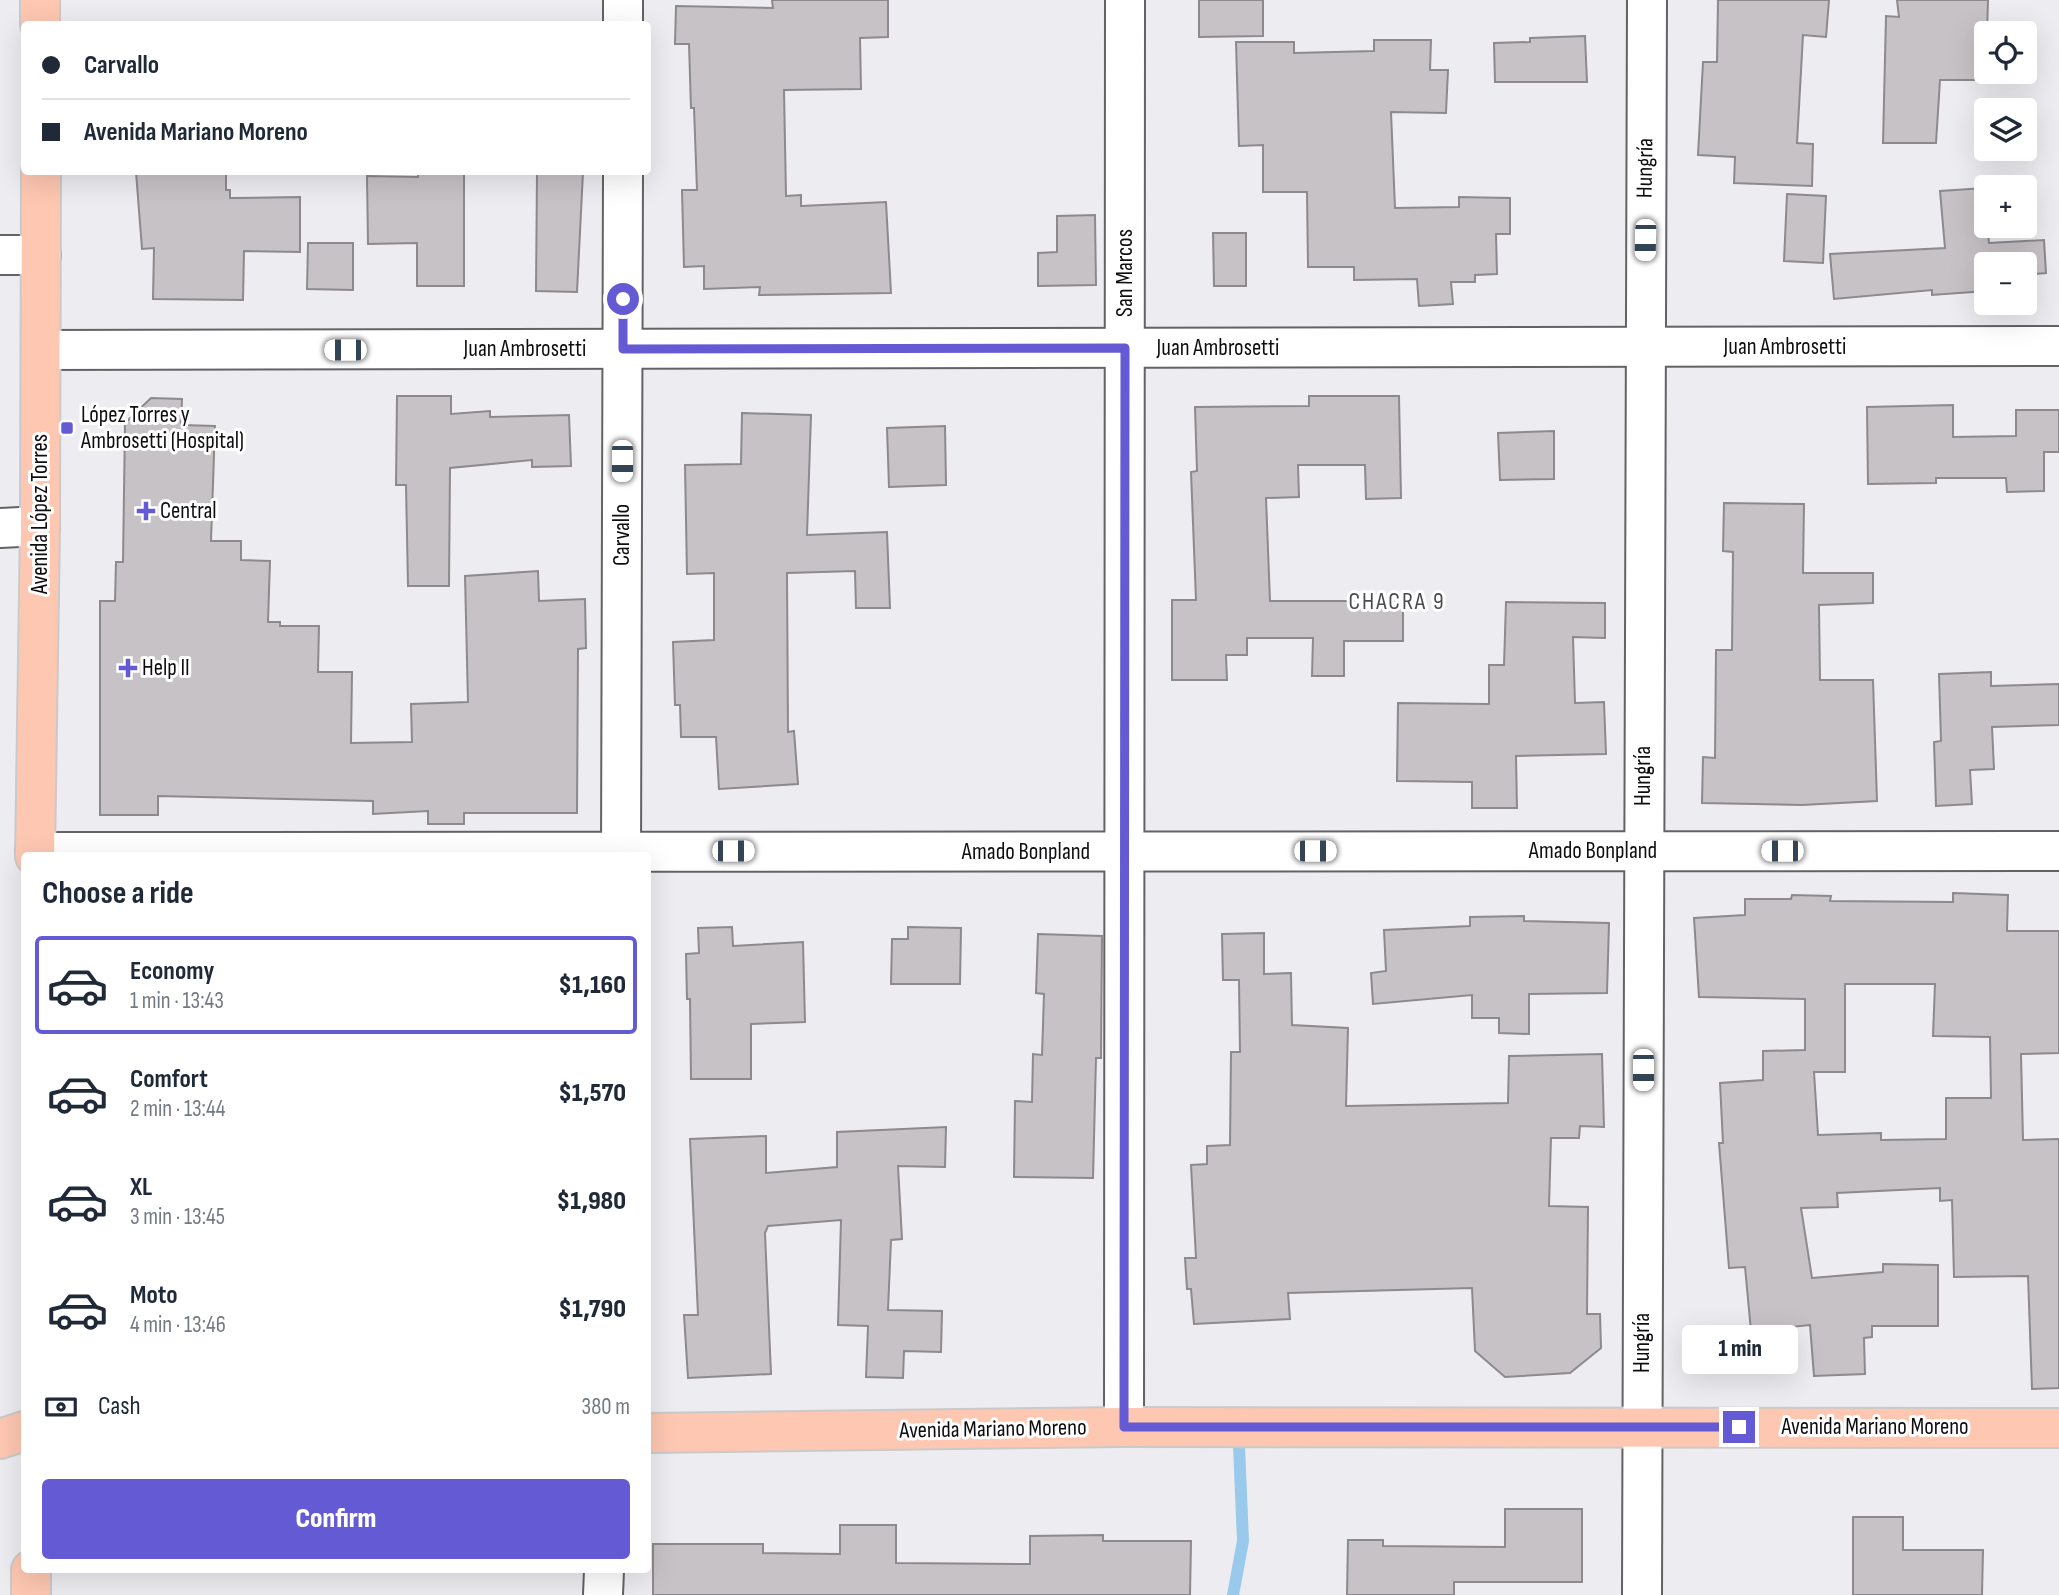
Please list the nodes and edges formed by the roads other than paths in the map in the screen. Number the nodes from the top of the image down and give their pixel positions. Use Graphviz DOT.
graph roads {
  1 [pos="40,0"];
  2 [pos="623,0"];
  3 [pos="1125,0"];
  4 [pos="1647,0"];
  5 [pos="40,21"];
  6 [pos="623,21"];
  7 [pos="41,175"];
  8 [pos="623,175"];
  9 [pos="0,255"];
  10 [pos="41,255"];
  11 [pos="2059,346"];
  12 [pos="1644,347"];
  13 [pos="1125,348"];
  14 [pos="623,349"];
  15 [pos="41,350"];
  16 [pos="40,526"];
  17 [pos="0,528"];
  18 [pos="1643,851"];
  19 [pos="2059,851"];
  20 [pos="35,852"];
  21 [pos="621,852"];
  22 [pos="1124,852"];
  23 [pos="651,854"];
  24 [pos="0,1421"];
  25 [pos="2057,1426"];
  26 [pos="1124,1427"];
  27 [pos="1642,1427"];
  28 [pos="21,1428"];
  29 [pos="21,1430"];
  30 [pos="651,1433"];
  31 [pos="0,1439"];
  32 [pos="31,1573"];
  33 [pos="604,1573"];
  34 [pos="32,1595"];
  35 [pos="603,1595"];
  36 [pos="1642,1595"];
  1 -- 5 [label="main road"];
  2 -- 6 [label="street"];
  3 -- 13 [label="street, San Marcos"];
  4 -- 12 [label="street, Hungría"];
  7 -- 10 [label="main road, Avenida López Torres"];
  8 -- 14 [label="street, Carvallo"];
  9 -- 10 [label="street"];
  10 -- 15 [label="main road, Avenida López Torres"];
  11 -- 12 [label="street, Juan Ambrosetti"];
  12 -- 13 [label="street, Juan Ambrosetti"];
  12 -- 18 [label="street, Hungría"];
  13 -- 14 [label="street, Juan Ambrosetti"];
  13 -- 22 [label="street, San Marcos"];
  14 -- 15 [label="street, Juan Ambrosetti"];
  14 -- 21 [label="street, Carvallo"];
  15 -- 16 [label="main road, Avenida López Torres"];
  16 -- 17 [label="street"];
  16 -- 20 [label="main road, Avenida López Torres"];
  18 -- 19 [label="street, Amado Bonpland"];
  18 -- 22 [label="street, Amado Bonpland"];
  18 -- 27 [label="street, Hungría"];
  22 -- 23 [label="street, Amado Bonpland"];
  22 -- 26 [label="street, San Marcos"];
  24 -- 28 [label="main road"];
  25 -- 27 [label="main road, Avenida Mariano Moreno"];
  26 -- 27 [label="main road, Avenida Mariano Moreno"];
  26 -- 30 [label="main road, Avenida Mariano Moreno"];
  27 -- 36 [label="street, Hungría"];
  29 -- 31 [label="main road"];
  32 -- 34 [label="main road"];
  33 -- 35 [label="street"];
}
